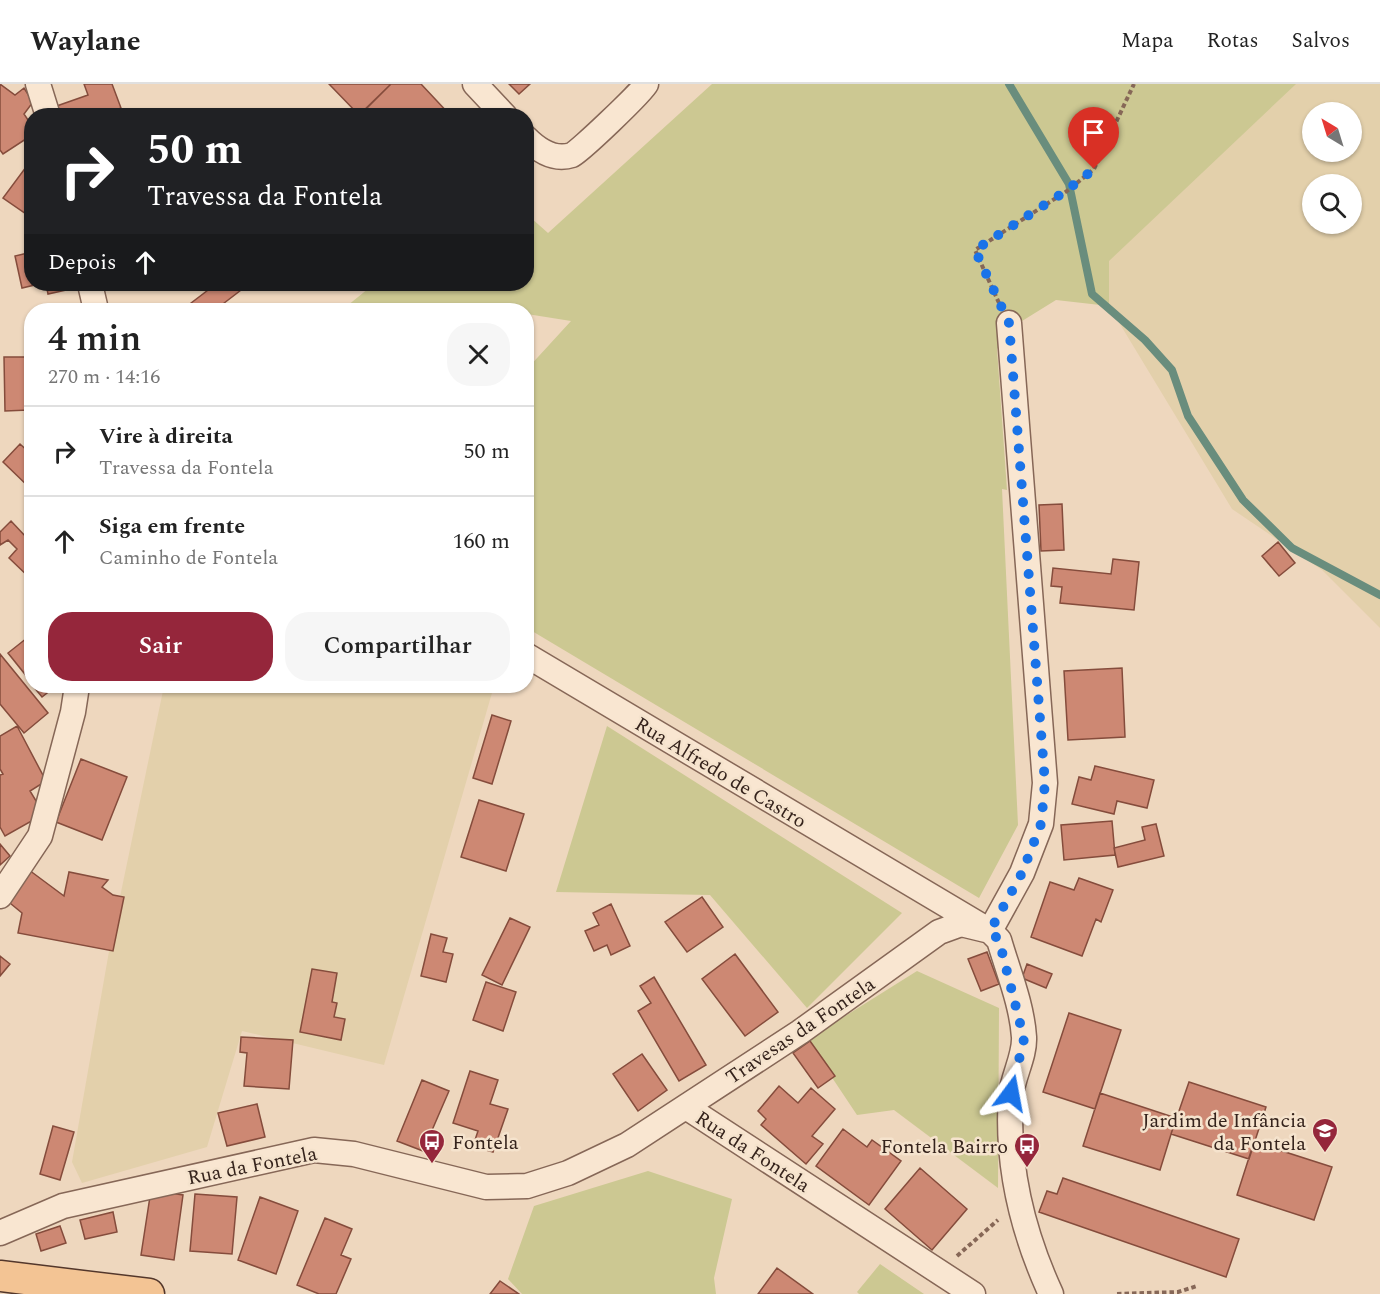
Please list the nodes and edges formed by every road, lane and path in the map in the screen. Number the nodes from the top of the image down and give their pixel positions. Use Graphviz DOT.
graph roads {
  1 [pos="38,84"];
  2 [pos="475,84"];
  3 [pos="646,84"];
  4 [pos="1134,84"];
  5 [pos="46,108"];
  6 [pos="498,108"];
  7 [pos="534,146"];
  8 [pos="1009,323"];
  9 [pos="534,660"];
  10 [pos="76,693"];
  11 [pos="915,889"];
  12 [pos="0,896"];
  13 [pos="990,931"];
  14 [pos="912,952"];
  15 [pos="686,1107"];
  16 [pos="1018,1206"];
  17 [pos="0,1233"];
  18 [pos="940,1272"];
  19 [pos="0,1276"];
  20 [pos="1197,1286"];
  21 [pos="1050,1293"];
  22 [pos="149,1294"];
  23 [pos="973,1294"];
  24 [pos="1117,1294"];
  1 -- 5 [label="street"];
  2 -- 6 [label="street"];
  3 -- 7 [label="street"];
  4 -- 8 [label="path"];
  8 -- 13 [label="street"];
  9 -- 11 [label="street, Rua Alfredo de Castro"];
  10 -- 12 [label="street"];
  11 -- 13 [label="street, Rua Alfredo de Castro"];
  11 -- 14 [label="street"];
  13 -- 14 [label="street, Travesas da Fontela"];
  13 -- 16 [label="street"];
  14 -- 15 [label="street, Travesas da Fontela"];
  15 -- 17 [label="street, Rua da Fontela"];
  15 -- 18 [label="street, Rua da Fontela"];
  16 -- 18 [label="path"];
  16 -- 21 [label="street"];
  18 -- 23 [label="street, Rua da Fontela"];
  19 -- 22 [label="main road"];
  20 -- 24 [label="path"];
}
